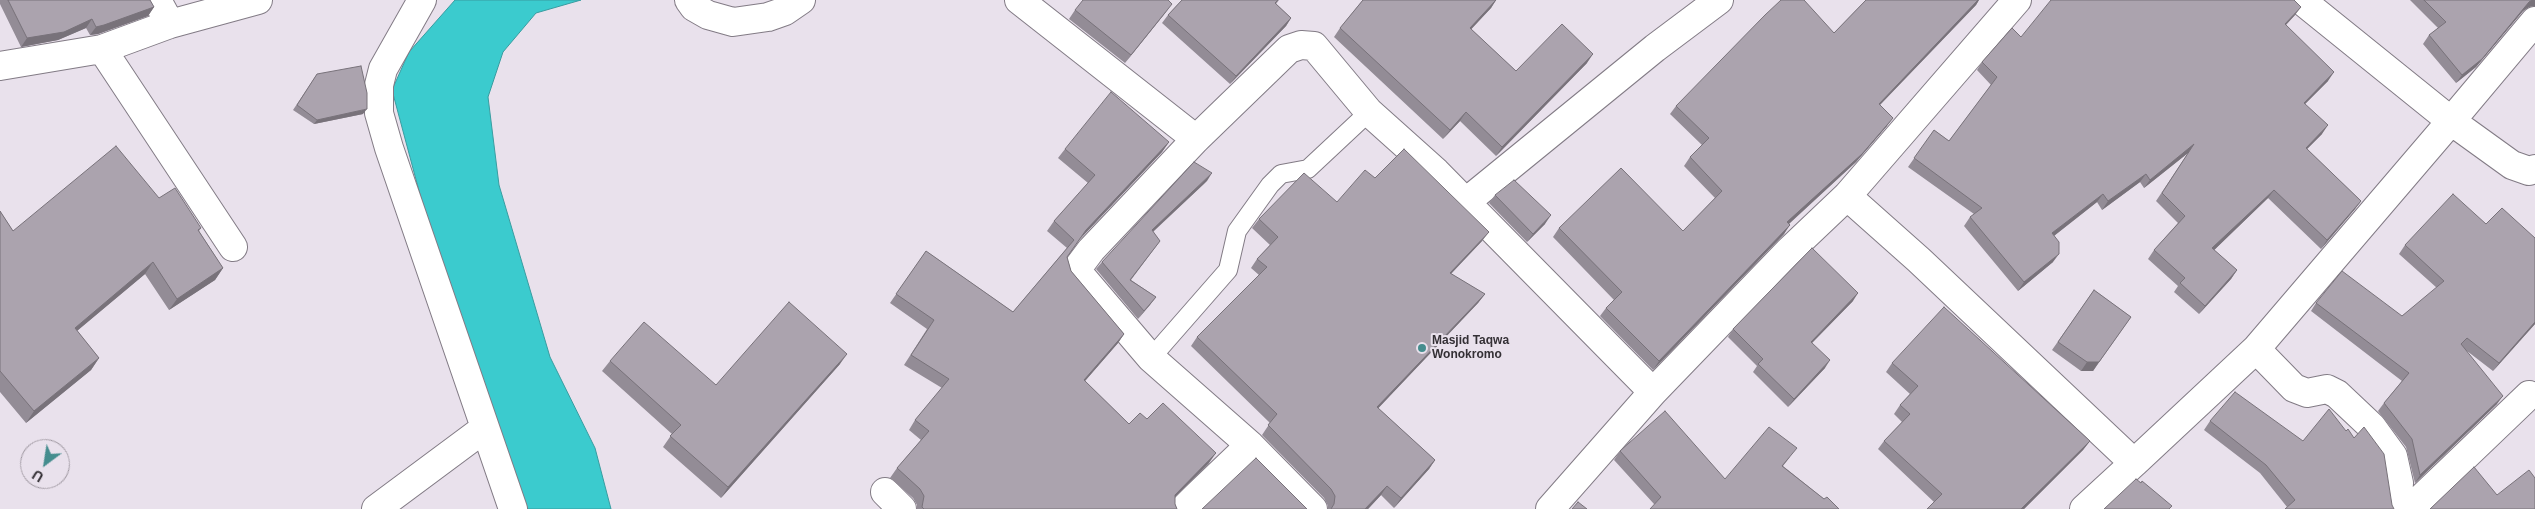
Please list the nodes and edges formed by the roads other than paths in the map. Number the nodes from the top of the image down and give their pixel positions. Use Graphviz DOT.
graph roads {
  1 [pos="157,0"];
  2 [pos="258,0"];
  3 [pos="422,0"];
  4 [pos="689,0"];
  5 [pos="801,0"];
  6 [pos="1019,0"];
  7 [pos="1718,0"];
  8 [pos="2017,0"];
  9 [pos="2301,0"];
  10 [pos="2535,21"];
  11 [pos="170,24"];
  12 [pos="102,49"];
  13 [pos="0,66"];
  14 [pos="1369,112"];
  15 [pos="2451,121"];
  16 [pos="1196,139"];
  17 [pos="2535,169"];
  18 [pos="1847,196"];
  19 [pos="1466,202"];
  20 [pos="233,247"];
  21 [pos="2256,349"];
  22 [pos="1151,358"];
  23 [pos="1653,392"];
  24 [pos="2529,395"];
  25 [pos="485,428"];
  26 [pos="1250,445"];
  27 [pos="2134,463"];
  28 [pos="376,509"];
  29 [pos="513,509"];
  30 [pos="1183,509"];
  31 [pos="1313,509"];
  32 [pos="1550,509"];
  33 [pos="2084,509"];
  34 [pos="2401,509"];
  35 [pos="2410,509"];
  1 -- 11 [label="street"];
  2 -- 11 [label="street"];
  3 -- 25 [label="street"];
  4 -- 5 [label="street"];
  6 -- 16 [label="street"];
  7 -- 19 [label="street"];
  8 -- 18 [label="street"];
  9 -- 15 [label="street"];
  10 -- 15 [label="street"];
  11 -- 12 [label="street"];
  12 -- 13 [label="street"];
  12 -- 20 [label="street"];
  14 -- 16 [label="street"];
  14 -- 19 [label="street"];
  14 -- 22 [label="lane"];
  15 -- 17 [label="street"];
  15 -- 21 [label="street"];
  16 -- 22 [label="street"];
  18 -- 23 [label="street"];
  18 -- 27 [label="street"];
  19 -- 23 [label="street"];
  21 -- 27 [label="street"];
  21 -- 34 [label="street"];
  22 -- 26 [label="street"];
  23 -- 32 [label="street"];
  24 -- 35 [label="street"];
  25 -- 28 [label="street"];
  25 -- 29 [label="street"];
  26 -- 30 [label="street"];
  26 -- 31 [label="street"];
  27 -- 33 [label="street"];
}
